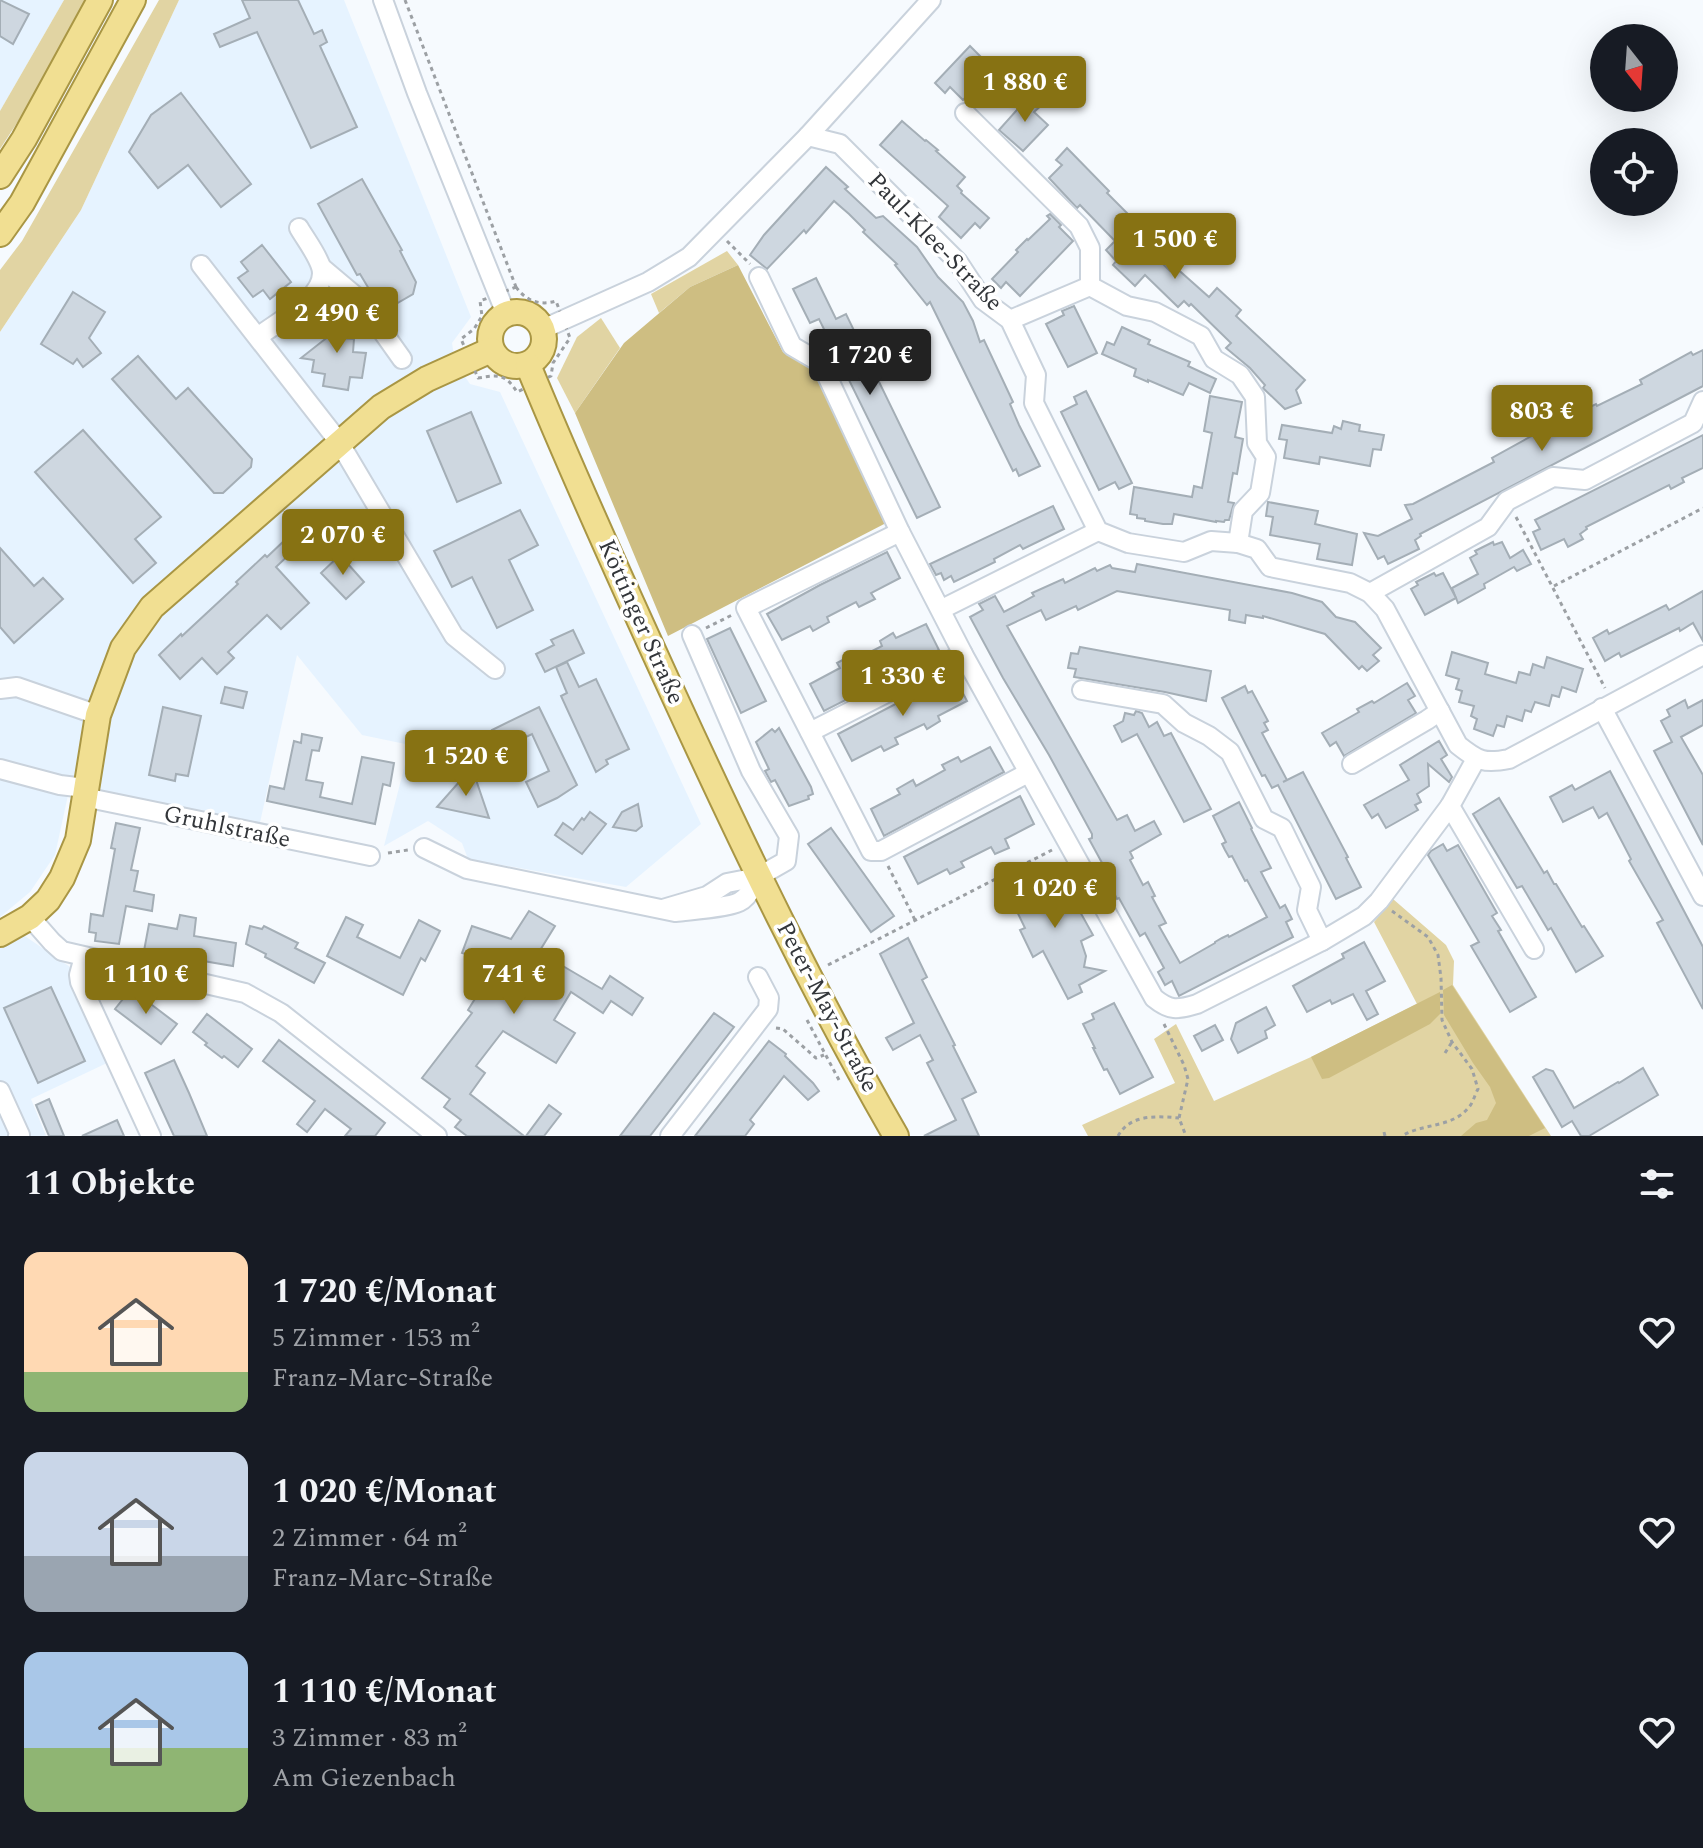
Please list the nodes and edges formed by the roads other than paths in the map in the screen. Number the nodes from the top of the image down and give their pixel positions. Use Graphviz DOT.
graph roads {
  1 [pos="100,0"];
  2 [pos="133,0"];
  3 [pos="383,0"];
  4 [pos="931,0"];
  5 [pos="965,113"];
  6 [pos="808,136"];
  7 [pos="0,176"];
  8 [pos="299,228"];
  9 [pos="0,234"];
  10 [pos="201,265"];
  11 [pos="322,268"];
  12 [pos="759,277"];
  13 [pos="1090,286"];
  14 [pos="500,301"];
  15 [pos="1010,320"];
  16 [pos="556,323"];
  17 [pos="258,337"];
  18 [pos="491,350"];
  19 [pos="402,359"];
  20 [pos="533,378"];
  21 [pos="1703,401"];
  22 [pos="339,442"];
  23 [pos="1098,531"];
  24 [pos="900,532"];
  25 [pos="1238,543"];
  26 [pos="1370,593"];
  27 [pos="942,609"];
  28 [pos="692,635"];
  29 [pos="963,654"];
  30 [pos="1703,655"];
  31 [pos="495,669"];
  32 [pos="0,689"];
  33 [pos="1082,690"];
  34 [pos="1607,705"];
  35 [pos="1440,711"];
  36 [pos="98,715"];
  37 [pos="810,732"];
  38 [pos="1476,759"];
  39 [pos="1352,764"];
  40 [pos="0,769"];
  41 [pos="1028,773"];
  42 [pos="85,793"];
  43 [pos="1450,806"];
  44 [pos="424,848"];
  45 [pos="370,856"];
  46 [pos="758,877"];
  47 [pos="1703,896"];
  48 [pos="30,917"];
  49 [pos="0,934"];
  50 [pos="1322,941"];
  51 [pos="1534,949"];
  52 [pos="84,957"];
  53 [pos="758,977"];
  54 [pos="0,1091"];
  55 [pos="18,1136"];
  56 [pos="151,1136"];
  57 [pos="437,1136"];
  58 [pos="670,1136"];
  59 [pos="896,1136"];
  1 -- 7 [label="main road"];
  2 -- 9 [label="main road"];
  3 -- 14 [label="street"];
  4 -- 6 [label="street"];
  5 -- 13 [label="street"];
  6 -- 15 [label="street, Paul-Klee-Straße"];
  6 -- 16 [label="street"];
  8 -- 11 [label="street"];
  10 -- 17 [label="street"];
  11 -- 17 [label="street"];
  11 -- 19 [label="street"];
  12 -- 24 [label="street"];
  13 -- 15 [label="street"];
  13 -- 25 [label="street"];
  14 -- 16 [label="main road"];
  14 -- 18 [label="main road"];
  15 -- 23 [label="street, Paul-Klee-Straße"];
  16 -- 20 [label="main road"];
  17 -- 22 [label="street"];
  18 -- 20 [label="main road"];
  18 -- 22 [label="main road"];
  20 -- 46 [label="main road, Köttinger Straße"];
  21 -- 26 [label="street"];
  22 -- 31 [label="street"];
  22 -- 36 [label="main road"];
  23 -- 25 [label="street"];
  23 -- 27 [label="street"];
  24 -- 27 [label="street"];
  24 -- 37 [label="street"];
  25 -- 26 [label="street"];
  26 -- 35 [label="street"];
  27 -- 29 [label="street"];
  28 -- 46 [label="street"];
  29 -- 37 [label="street"];
  29 -- 41 [label="street"];
  30 -- 34 [label="street"];
  32 -- 36 [label="street"];
  33 -- 50 [label="street"];
  34 -- 38 [label="street"];
  34 -- 47 [label="street"];
  35 -- 38 [label="street"];
  35 -- 39 [label="street"];
  36 -- 42 [label="main road"];
  37 -- 41 [label="street"];
  38 -- 43 [label="street"];
  40 -- 42 [label="street, Gruhlstraße"];
  41 -- 50 [label="street"];
  42 -- 45 [label="street, Gruhlstraße"];
  42 -- 48 [label="main road"];
  43 -- 50 [label="street"];
  43 -- 51 [label="street"];
  44 -- 46 [label="street"];
  46 -- 59 [label="main road, Peter-May-Straße"];
  48 -- 49 [label="main road"];
  48 -- 52 [label="street"];
  52 -- 56 [label="street"];
  52 -- 57 [label="street"];
  53 -- 58 [label="street"];
  54 -- 55 [label="street"];
}
